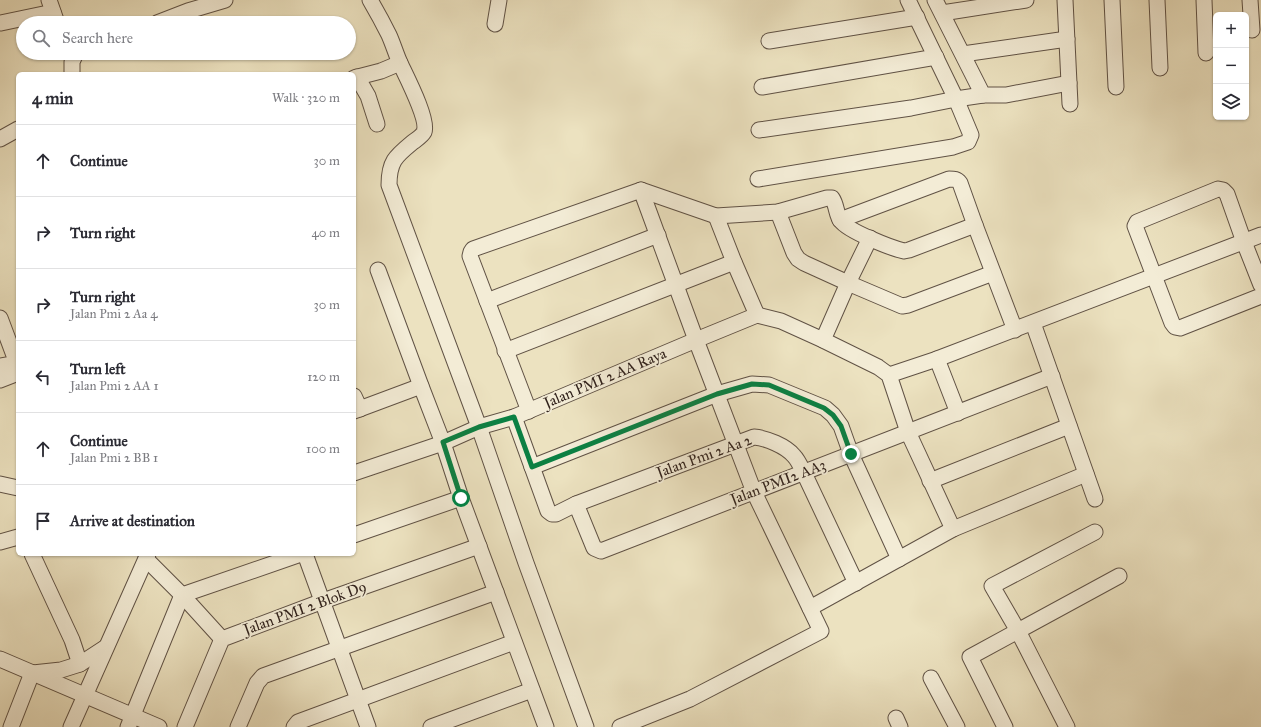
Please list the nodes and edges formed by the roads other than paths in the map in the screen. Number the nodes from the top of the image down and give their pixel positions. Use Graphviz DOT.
graph roads {
  1 [pos="225,0"];
  2 [pos="370,0"];
  3 [pos="499,0"];
  4 [pos="908,0"];
  5 [pos="1026,0"];
  6 [pos="1065,0"];
  7 [pos="1112,0"];
  8 [pos="1157,0"];
  9 [pos="1204,0"];
  10 [pos="1250,0"];
  11 [pos="186,6"];
  12 [pos="938,6"];
  13 [pos="53,12"];
  14 [pos="34,16"];
  15 [pos="169,16"];
  16 [pos="917,17"];
  17 [pos="16,20"];
  18 [pos="0,23"];
  19 [pos="495,24"];
  20 [pos="1252,30"];
  21 [pos="1067,39"];
  22 [pos="769,41"];
  23 [pos="1206,53"];
  24 [pos="963,54"];
  25 [pos="936,57"];
  26 [pos="400,63"];
  27 [pos="1160,68"];
  28 [pos="356,78"];
  29 [pos="1069,83"];
  30 [pos="762,87"];
  31 [pos="1116,87"];
  32 [pos="983,95"];
  33 [pos="956,99"];
  34 [pos="1070,104"];
  35 [pos="377,124"];
  36 [pos="16,130"];
  37 [pos="760,130"];
  38 [pos="0,139"];
  39 [pos="758,179"];
  40 [pos="641,190"];
  41 [pos="778,212"];
  42 [pos="716,216"];
  43 [pos="840,220"];
  44 [pos="975,226"];
  45 [pos="658,235"];
  46 [pos="1261,235"];
  47 [pos="870,238"];
  48 [pos="1244,242"];
  49 [pos="734,262"];
  50 [pos="378,270"];
  51 [pos="993,273"];
  52 [pos="1155,276"];
  53 [pos="848,283"];
  54 [pos="676,284"];
  55 [pos="1261,285"];
  56 [pos="1261,296"];
  57 [pos="487,301"];
  58 [pos="757,315"];
  59 [pos="0,318"];
  60 [pos="1033,323"];
  61 [pos="1014,330"];
  62 [pos="696,340"];
  63 [pos="823,340"];
  64 [pos="505,351"];
  65 [pos="937,359"];
  66 [pos="16,361"];
  67 [pos="16,363"];
  68 [pos="0,366"];
  69 [pos="16,373"];
  70 [pos="16,374"];
  71 [pos="0,375"];
  72 [pos="889,375"];
  73 [pos="1052,376"];
  74 [pos="0,380"];
  75 [pos="421,386"];
  76 [pos="717,394"];
  77 [pos="356,405"];
  78 [pos="529,411"];
  79 [pos="958,413"];
  80 [pos="514,417"];
  81 [pos="1069,426"];
  82 [pos="479,427"];
  83 [pos="908,432"];
  84 [pos="443,442"];
  85 [pos="735,443"];
  86 [pos="851,454"];
  87 [pos="532,467"];
  88 [pos="356,472"];
  89 [pos="804,473"];
  90 [pos="1086,474"];
  91 [pos="930,481"];
  92 [pos="0,484"];
  93 [pos="16,488"];
  94 [pos="754,492"];
  95 [pos="461,498"];
  96 [pos="1095,499"];
  97 [pos="576,504"];
  98 [pos="953,529"];
  99 [pos="1095,532"];
  100 [pos="356,534"];
  101 [pos="16,538"];
  102 [pos="0,542"];
  103 [pos="479,546"];
  104 [pos="33,556"];
  105 [pos="294,556"];
  106 [pos="307,556"];
  107 [pos="147,557"];
  108 [pos="899,559"];
  109 [pos="1119,576"];
  110 [pos="856,582"];
  111 [pos="496,592"];
  112 [pos="182,595"];
  113 [pos="323,601"];
  114 [pos="810,608"];
  115 [pos="1018,631"];
  116 [pos="222,639"];
  117 [pos="514,642"];
  118 [pos="106,647"];
  119 [pos="340,649"];
  120 [pos="0,659"];
  121 [pos="80,664"];
  122 [pos="32,673"];
  123 [pos="931,678"];
  124 [pos="532,690"];
  125 [pos="84,696"];
  126 [pos="358,700"];
  127 [pos="130,721"];
  128 [pos="10,727"];
  129 [pos="71,727"];
  130 [pos="159,727"];
  131 [pos="185,727"];
  132 [pos="238,727"];
  133 [pos="294,727"];
  134 [pos="368,727"];
  135 [pos="430,727"];
  136 [pos="546,727"];
  137 [pos="586,727"];
  138 [pos="620,727"];
  139 [pos="957,727"];
  140 [pos="1005,727"];
  141 [pos="1067,727"];
  1 -- 11 [label="street"];
  2 -- 26 [label="street"];
  3 -- 19 [label="street"];
  4 -- 16 [label="street"];
  5 -- 12 [label="street"];
  6 -- 21 [label="street"];
  7 -- 31 [label="street"];
  8 -- 27 [label="street"];
  9 -- 23 [label="street"];
  10 -- 20 [label="street"];
  11 -- 15 [label="street"];
  12 -- 24 [label="street"];
  13 -- 14 [label="street"];
  16 -- 22 [label="street"];
  16 -- 25 [label="street"];
  17 -- 18 [label="street"];
  21 -- 24 [label="street"];
  21 -- 29 [label="street"];
  24 -- 32 [label="street"];
  25 -- 30 [label="street"];
  25 -- 33 [label="street"];
  26 -- 28 [label="street"];
  26 -- 82 [label="street"];
  28 -- 35 [label="street"];
  29 -- 32 [label="street"];
  29 -- 34 [label="street"];
  32 -- 33 [label="street"];
  33 -- 37 [label="street"];
  33 -- 39 [label="street"];
  36 -- 38 [label="street"];
  40 -- 42 [label="street"];
  40 -- 45 [label="street"];
  40 -- 57 [label="street"];
  41 -- 42 [label="street"];
  41 -- 43 [label="street"];
  41 -- 53 [label="street"];
  42 -- 49 [label="street"];
  43 -- 44 [label="street"];
  43 -- 47 [label="street"];
  44 -- 47 [label="street"];
  44 -- 51 [label="street"];
  45 -- 54 [label="street"];
  45 -- 57 [label="street"];
  46 -- 48 [label="street"];
  47 -- 53 [label="street"];
  48 -- 52 [label="street"];
  48 -- 52 [label="street"];
  48 -- 55 [label="street"];
  49 -- 54 [label="street"];
  49 -- 58 [label="street"];
  50 -- 75 [label="street"];
  51 -- 53 [label="street"];
  51 -- 61 [label="street"];
  52 -- 56 [label="street"];
  52 -- 60 [label="street"];
  53 -- 63 [label="street"];
  54 -- 62 [label="street"];
  54 -- 64 [label="street"];
  57 -- 64 [label="street"];
  58 -- 62 [label="street, Jalan PMI 2 AA Raya"];
  58 -- 63 [label="street"];
  59 -- 66 [label="street"];
  60 -- 61 [label="street"];
  60 -- 73 [label="street"];
  61 -- 65 [label="street"];
  62 -- 76 [label="street"];
  62 -- 78 [label="street, Jalan PMI 2 AA Raya"];
  63 -- 72 [label="street"];
  64 -- 78 [label="street"];
  65 -- 72 [label="street"];
  65 -- 79 [label="street"];
  67 -- 68 [label="street"];
  69 -- 71 [label="street"];
  70 -- 74 [label="street"];
  72 -- 83 [label="street"];
  73 -- 79 [label="street, Jalan PMI2 AA3"];
  73 -- 81 [label="street"];
  75 -- 77 [label="street"];
  75 -- 84 [label="street"];
  76 -- 85 [label="street"];
  76 -- 86 [label="street"];
  76 -- 87 [label="street"];
  78 -- 80 [label="street, Jalan PMI 2 AA Raya"];
  79 -- 83 [label="street, Jalan PMI2 AA3"];
  80 -- 82 [label="street, Jalan PMI 2 AA Raya"];
  80 -- 87 [label="street"];
  81 -- 90 [label="street"];
  81 -- 91 [label="street"];
  82 -- 84 [label="street, Jalan PMI 2 AA Raya"];
  82 -- 137 [label="street"];
  83 -- 86 [label="street, Jalan PMI2 AA3"];
  83 -- 91 [label="street"];
  84 -- 88 [label="street, Jalan PMI 2 AA Raya"];
  84 -- 95 [label="street"];
  85 -- 89 [label="street, Jalan Pmi 2 Aa 2"];
  85 -- 94 [label="street"];
  85 -- 97 [label="street, Jalan Pmi 2 Aa 2"];
  86 -- 89 [label="street, Jalan PMI2 AA3"];
  86 -- 108 [label="street"];
  87 -- 97 [label="street, Jalan Pmi 2 Aa 2"];
  89 -- 94 [label="street, Jalan PMI2 AA3"];
  89 -- 110 [label="street, Jalan Pmi 2 Aa 2"];
  90 -- 96 [label="street"];
  90 -- 98 [label="street"];
  91 -- 98 [label="street"];
  92 -- 93 [label="street"];
  94 -- 97 [label="street, Jalan PMI2 AA3"];
  94 -- 114 [label="street"];
  95 -- 100 [label="street"];
  95 -- 103 [label="street"];
  98 -- 108 [label="street"];
  99 -- 115 [label="street"];
  101 -- 102 [label="street"];
  103 -- 111 [label="street"];
  103 -- 113 [label="street, Jalan PMI 2 Blok D9"];
  104 -- 121 [label="street"];
  105 -- 112 [label="street"];
  106 -- 113 [label="street"];
  107 -- 112 [label="street"];
  107 -- 118 [label="street"];
  108 -- 110 [label="street"];
  109 -- 115 [label="street"];
  110 -- 114 [label="street"];
  111 -- 117 [label="street"];
  111 -- 119 [label="street"];
  112 -- 116 [label="street"];
  112 -- 127 [label="street"];
  113 -- 116 [label="street, Jalan PMI 2 Blok D9"];
  113 -- 119 [label="street"];
  114 -- 138 [label="street"];
  115 -- 140 [label="street"];
  115 -- 141 [label="street"];
  116 -- 131 [label="street"];
  117 -- 124 [label="street"];
  117 -- 126 [label="street"];
  118 -- 121 [label="street"];
  118 -- 125 [label="street"];
  119 -- 126 [label="street"];
  119 -- 132 [label="street"];
  120 -- 122 [label="street"];
  121 -- 122 [label="street"];
  122 -- 125 [label="street"];
  122 -- 128 [label="street"];
  123 -- 139 [label="street"];
  124 -- 135 [label="street"];
  124 -- 136 [label="street"];
  125 -- 127 [label="street"];
  125 -- 129 [label="street"];
  126 -- 133 [label="street"];
  126 -- 134 [label="street"];
  127 -- 130 [label="street"];
}
